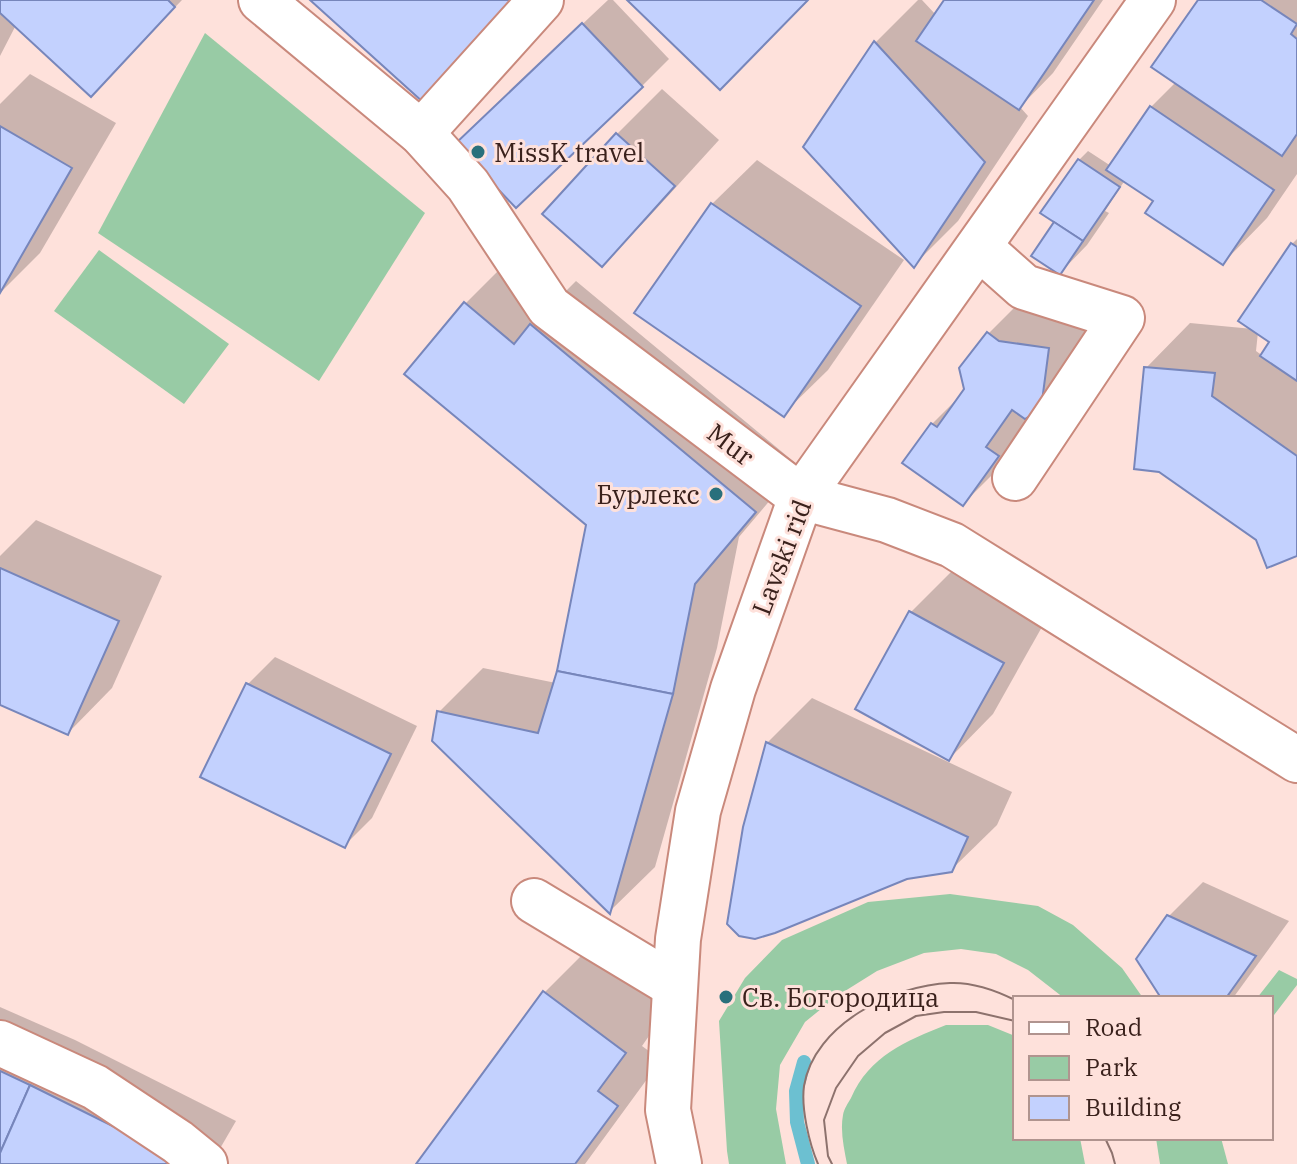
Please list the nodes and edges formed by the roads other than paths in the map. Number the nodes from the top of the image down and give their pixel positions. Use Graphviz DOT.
graph roads {
  1 [pos="261,0"];
  2 [pos="541,0"];
  3 [pos="1153,0"];
  4 [pos="421,133"];
  5 [pos="979,247"];
  6 [pos="1015,478"];
  7 [pos="801,497"];
  8 [pos="1297,760"];
  9 [pos="534,901"];
  10 [pos="675,986"];
  11 [pos="0,1043"];
  12 [pos="205,1164"];
  13 [pos="679,1164"];
  1 -- 4 [label="street, Mur"];
  2 -- 4 [label="street"];
  3 -- 5 [label="street, Lavski rid"];
  4 -- 7 [label="street, Mur"];
  5 -- 6 [label="street"];
  5 -- 7 [label="street, Lavski rid"];
  7 -- 8 [label="street, Mur"];
  7 -- 10 [label="street, Lavski rid"];
  9 -- 10 [label="street"];
  10 -- 13 [label="street, Lavski rid"];
  11 -- 12 [label="street"];
}
